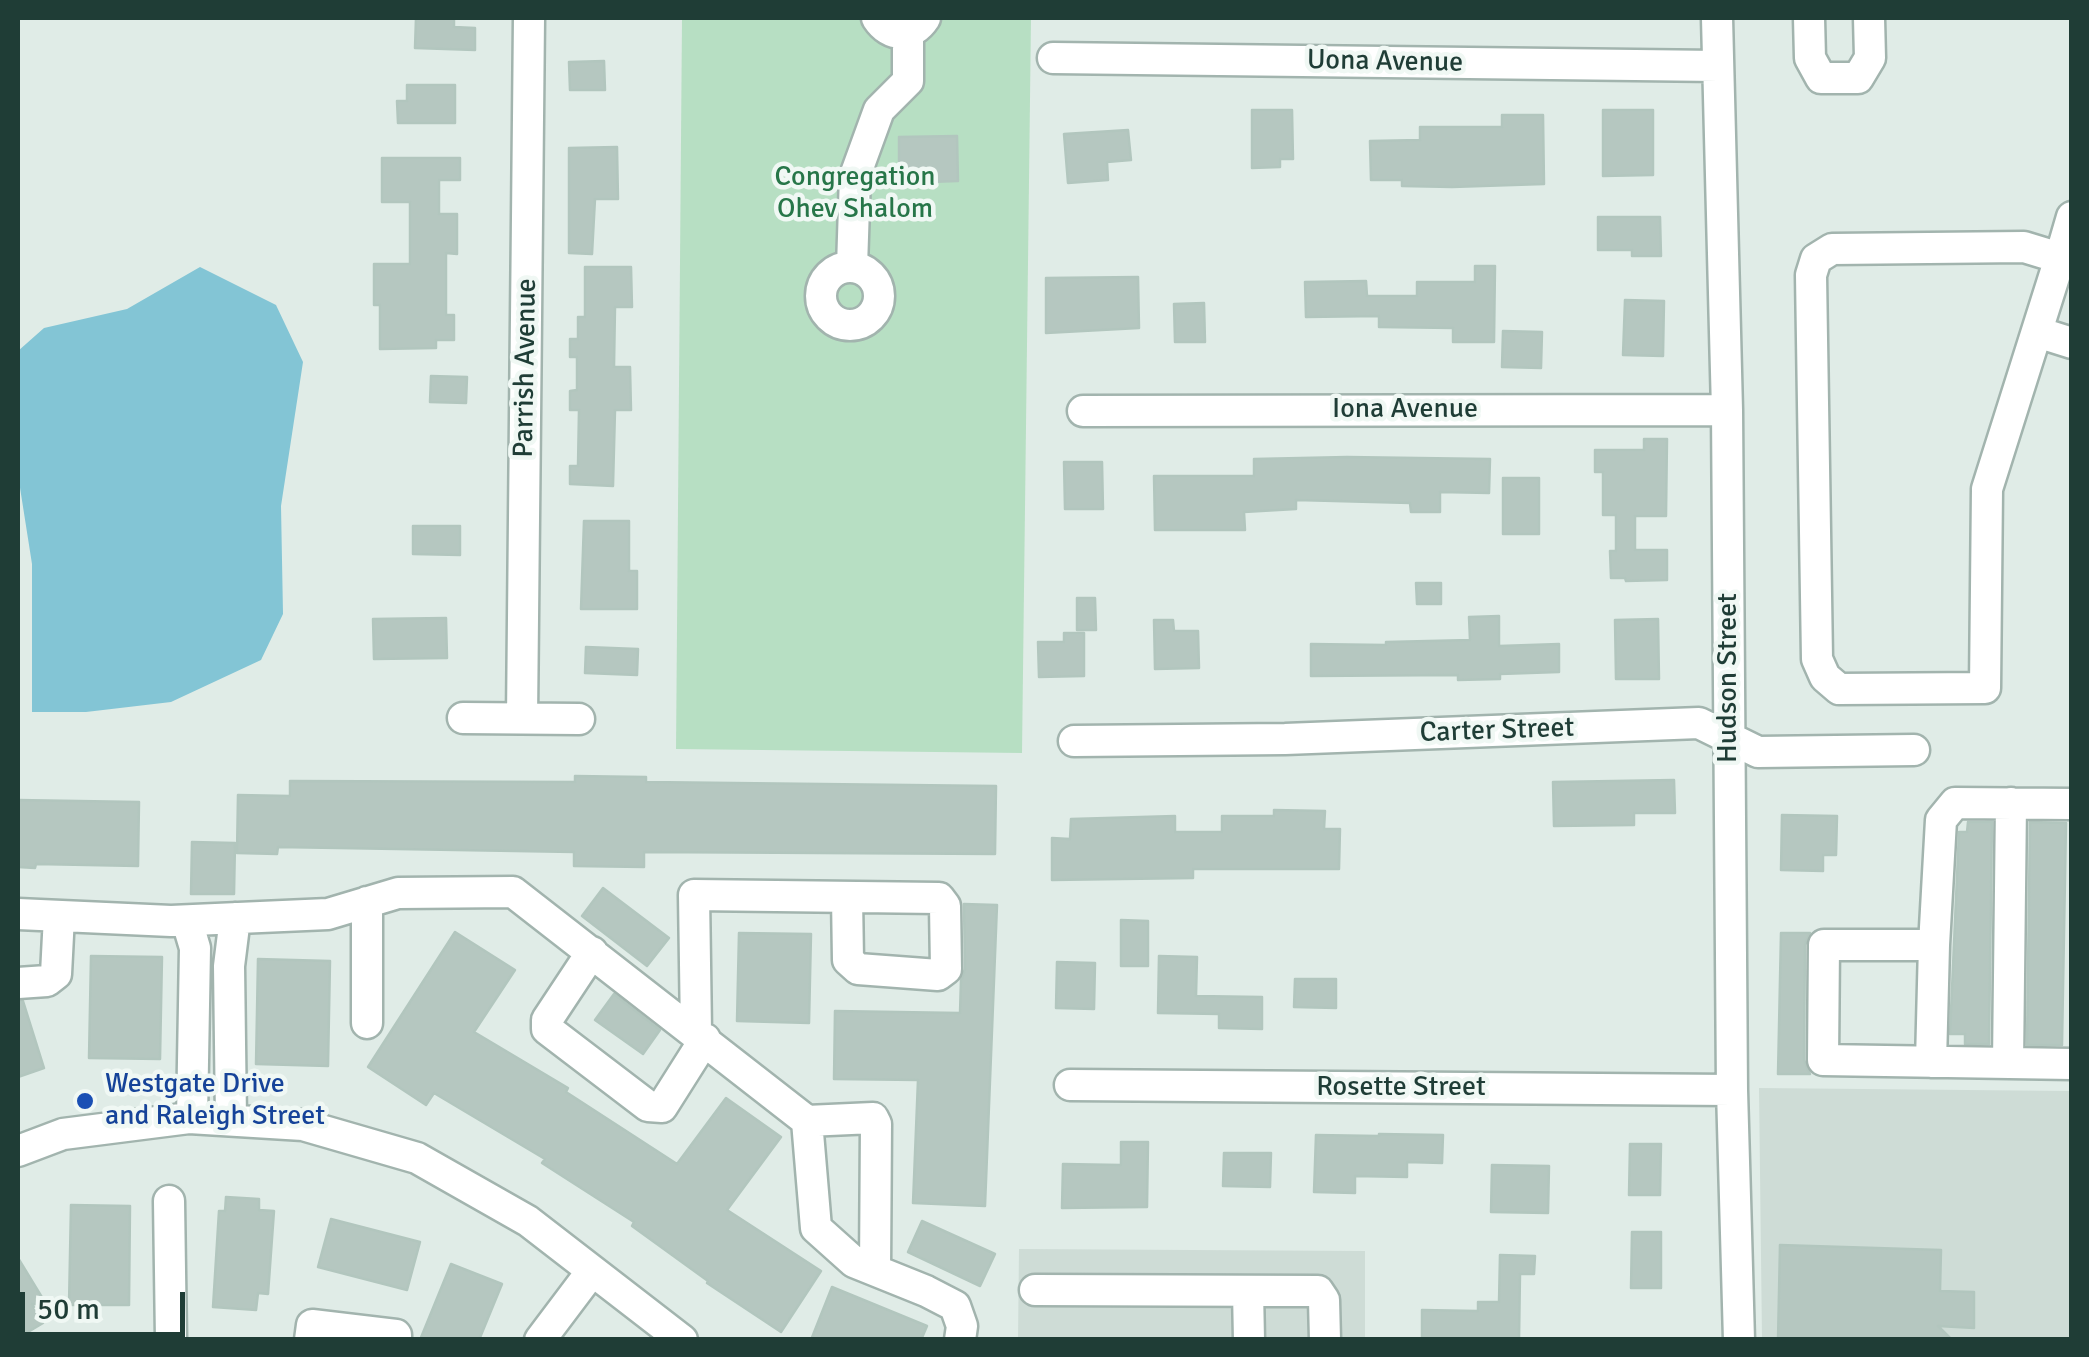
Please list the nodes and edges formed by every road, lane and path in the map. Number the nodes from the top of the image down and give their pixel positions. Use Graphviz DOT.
graph roads {
  1 [pos="530,18"];
  2 [pos="877,18"];
  3 [pos="1717,18"];
  4 [pos="1809,18"];
  5 [pos="1870,18"];
  6 [pos="916,25"];
  7 [pos="1053,58"];
  8 [pos="1718,66"];
  9 [pos="2072,217"];
  10 [pos="2060,258"];
  11 [pos="852,267"];
  12 [pos="2036,332"];
  13 [pos="2072,343"];
  14 [pos="1083,410"];
  15 [pos="1727,410"];
  16 [pos="463,718"];
  17 [pos="522,718"];
  18 [pos="579,719"];
  19 [pos="1730,736"];
  20 [pos="1074,741"];
  21 [pos="1914,750"];
  22 [pos="2011,804"];
  23 [pos="2072,804"];
  24 [pos="847,897"];
  25 [pos="366,902"];
  26 [pos="18,914"];
  27 [pos="59,916"];
  28 [pos="236,918"];
  29 [pos="187,921"];
  30 [pos="1934,945"];
  31 [pos="592,952"];
  32 [pos="18,982"];
  33 [pos="367,1023"];
  34 [pos="700,1036"];
  35 [pos="1930,1062"];
  36 [pos="2008,1063"];
  37 [pos="2072,1064"];
  38 [pos="1070,1085"];
  39 [pos="1732,1090"];
  40 [pos="192,1118"];
  41 [pos="231,1119"];
  42 [pos="807,1120"];
  43 [pos="18,1151"];
  44 [pos="169,1201"];
  45 [pos="876,1270"];
  46 [pos="592,1271"];
  47 [pos="1035,1290"];
  48 [pos="1248,1291"];
  49 [pos="171,1340"];
  50 [pos="310,1340"];
  51 [pos="396,1340"];
  52 [pos="540,1340"];
  53 [pos="682,1340"];
  54 [pos="960,1340"];
  55 [pos="1249,1340"];
  56 [pos="1326,1340"];
  57 [pos="1739,1340"];
  1 -- 17 [label="street, Parrish Avenue"];
  2 -- 6 [label="street"];
  3 -- 8 [label="street, Hudson Street"];
  4 -- 5 [label="street"];
  6 -- 11 [label="street"];
  7 -- 8 [label="street, Uona Avenue"];
  8 -- 15 [label="street, Hudson Street"];
  9 -- 10 [label="street"];
  10 -- 12 [label="street"];
  10 -- 12 [label="street"];
  12 -- 13 [label="street"];
  14 -- 15 [label="street, Iona Avenue"];
  15 -- 19 [label="street, Hudson Street"];
  16 -- 17 [label="street"];
  17 -- 18 [label="street"];
  19 -- 20 [label="street, Carter Street"];
  19 -- 21 [label="street, Carter Street"];
  19 -- 39 [label="street, Hudson Street"];
  22 -- 23 [label="street"];
  22 -- 30 [label="street"];
  22 -- 36 [label="street"];
  24 -- 34 [label="street"];
  25 -- 28 [label="street"];
  25 -- 31 [label="street"];
  25 -- 33 [label="street"];
  26 -- 27 [label="street"];
  27 -- 29 [label="street"];
  27 -- 32 [label="street"];
  28 -- 29 [label="street"];
  28 -- 41 [label="street"];
  29 -- 40 [label="street"];
  30 -- 35 [label="street"];
  30 -- 35 [label="street"];
  31 -- 34 [label="street"];
  31 -- 34 [label="street"];
  34 -- 42 [label="street"];
  35 -- 36 [label="street"];
  36 -- 37 [label="street"];
  38 -- 39 [label="street, Rosette Street"];
  39 -- 57 [label="street, Hudson Street"];
  40 -- 41 [label="street"];
  40 -- 43 [label="street"];
  41 -- 46 [label="street"];
  42 -- 45 [label="street"];
  42 -- 45 [label="street"];
  44 -- 49 [label="street"];
  45 -- 54 [label="street"];
  46 -- 52 [label="street"];
  46 -- 53 [label="street"];
  47 -- 48 [label="street"];
  48 -- 55 [label="street"];
  48 -- 56 [label="street"];
  50 -- 51 [label="street"];
}
